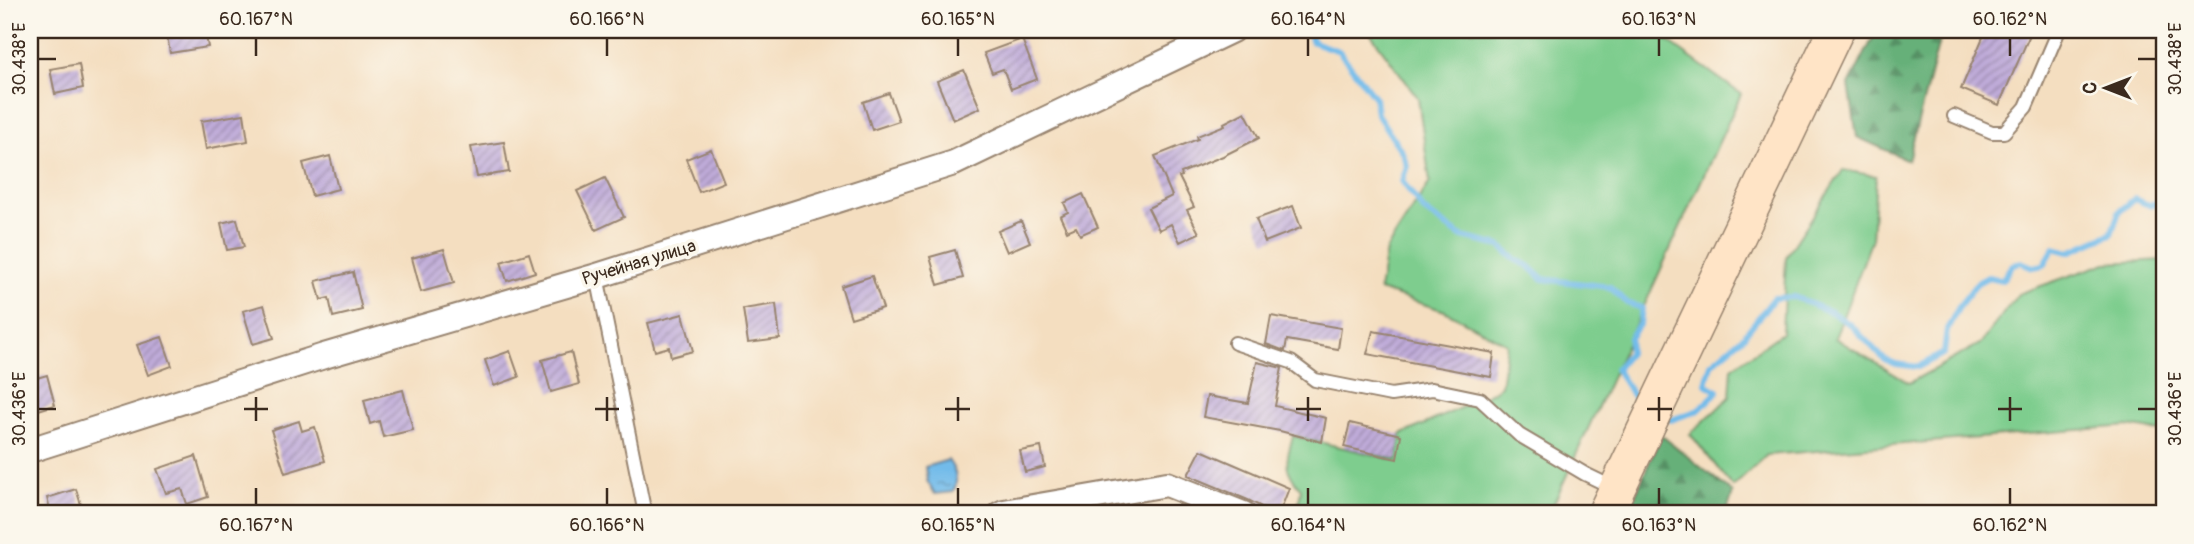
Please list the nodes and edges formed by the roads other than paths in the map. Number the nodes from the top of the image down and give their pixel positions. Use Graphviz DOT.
graph roads {
  1 [pos="1232,30"];
  2 [pos="1836,30"];
  3 [pos="2059,30"];
  4 [pos="1954,116"];
  5 [pos="597,275"];
  6 [pos="1236,343"];
  7 [pos="30,450"];
  8 [pos="1611,502"];
  9 [pos="645,514"];
  10 [pos="1000,514"];
  11 [pos="1243,514"];
  1 -- 5 [label="street, Ручейная улица"];
  2 -- 8 [label="main road"];
  3 -- 4 [label="lane"];
  5 -- 7 [label="street, Ручейная улица"];
  5 -- 9 [label="lane"];
  6 -- 8 [label="lane"];
  10 -- 11 [label="street"];
}
